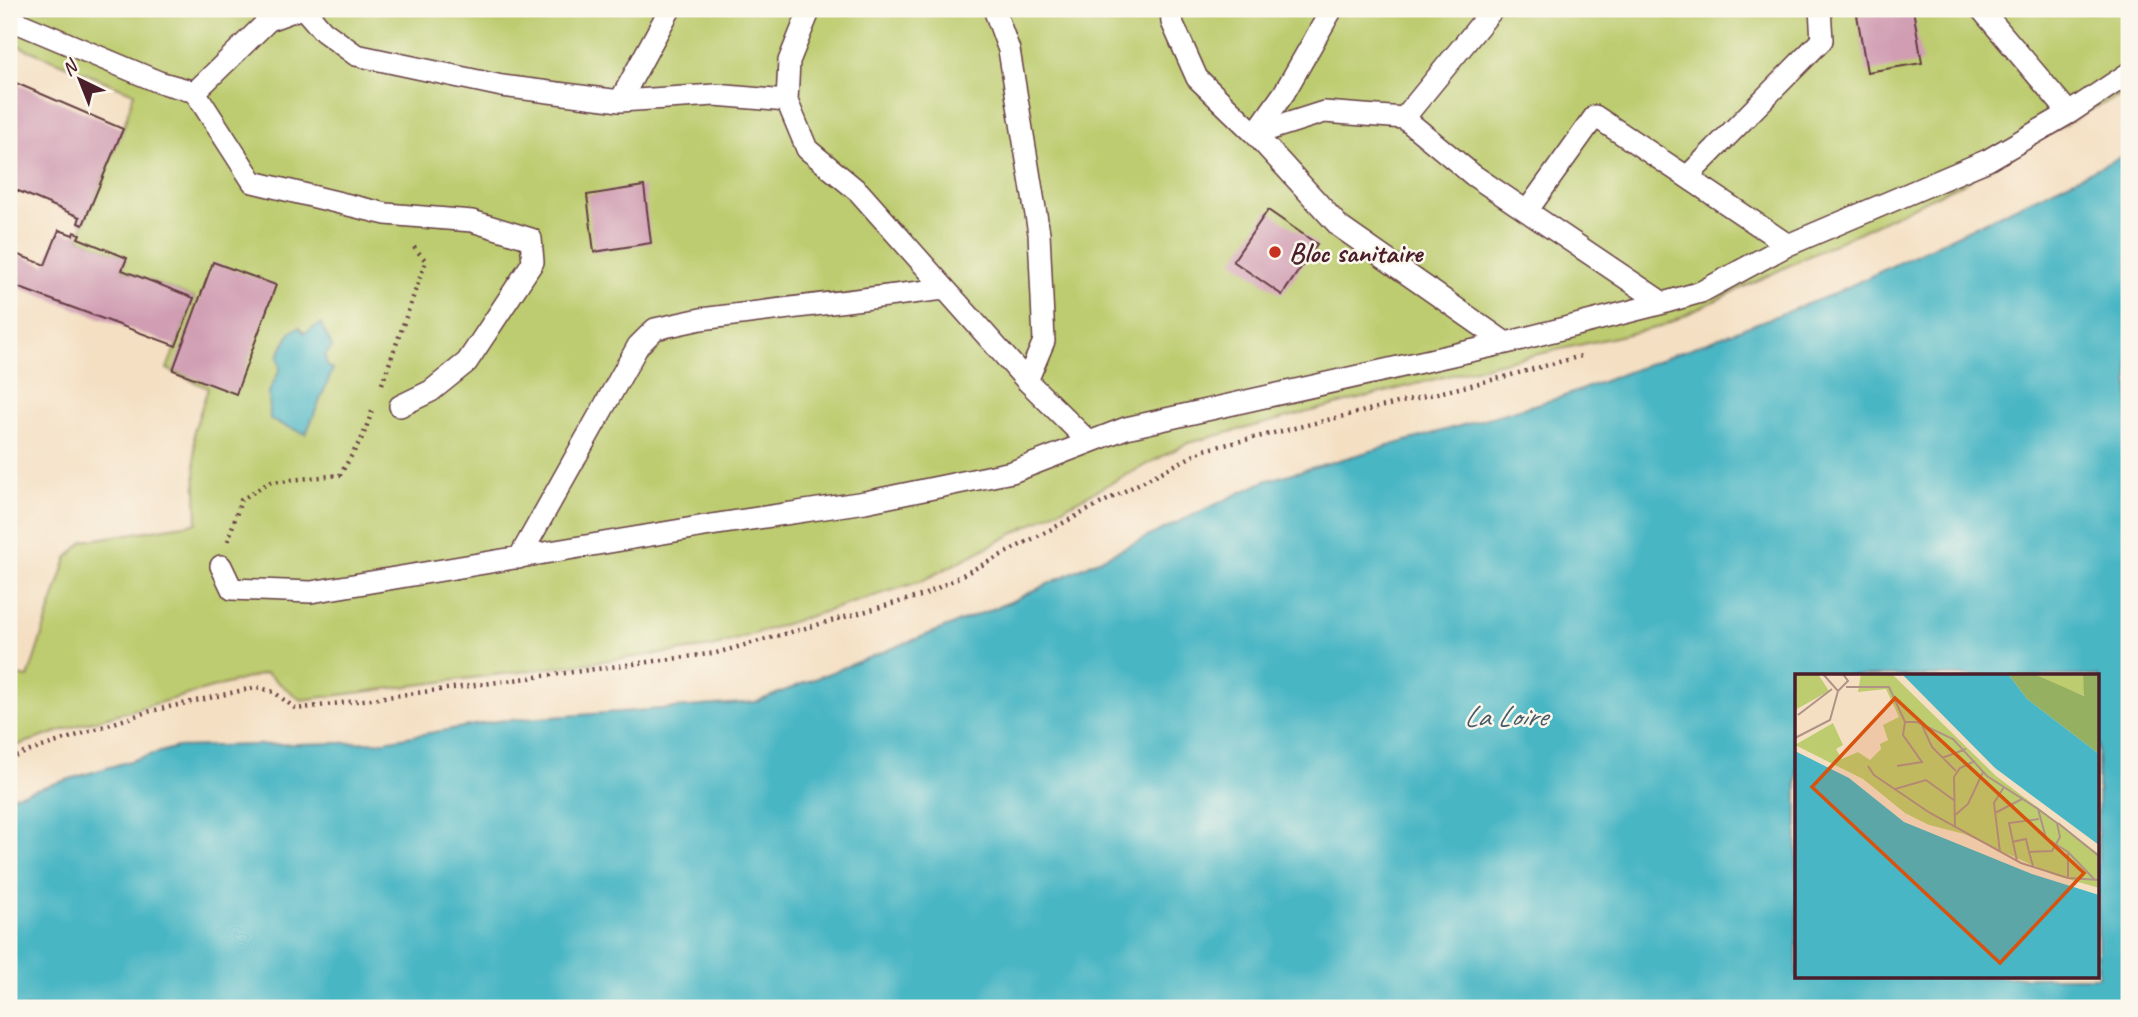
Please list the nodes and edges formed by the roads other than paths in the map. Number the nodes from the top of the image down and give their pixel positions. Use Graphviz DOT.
graph roads {
  1 [pos="301,9"];
  2 [pos="670,9"];
  3 [pos="810,9"];
  4 [pos="994,9"];
  5 [pos="1171,9"];
  6 [pos="1332,9"];
  7 [pos="1493,9"];
  8 [pos="1820,9"];
  9 [pos="1981,9"];
  10 [pos="9,19"];
  11 [pos="2129,72"];
  12 [pos="195,92"];
  13 [pos="620,101"];
  14 [pos="788,102"];
  15 [pos="2069,113"];
  16 [pos="1404,118"];
  17 [pos="1255,134"];
  18 [pos="1686,177"];
  19 [pos="1527,211"];
  20 [pos="1788,245"];
  21 [pos="944,289"];
  22 [pos="1663,303"];
  23 [pos="1506,343"];
  24 [pos="1027,381"];
  25 [pos="400,405"];
  26 [pos="1090,442"];
  27 [pos="519,558"];
  28 [pos="221,566"];
  1 -- 12 [label="lane"];
  1 -- 13 [label="lane"];
  2 -- 13 [label="lane"];
  3 -- 14 [label="lane"];
  4 -- 24 [label="lane"];
  5 -- 17 [label="lane"];
  6 -- 17 [label="lane"];
  7 -- 16 [label="lane"];
  8 -- 18 [label="lane"];
  9 -- 15 [label="lane"];
  10 -- 12 [label="lane"];
  11 -- 15 [label="lane"];
  12 -- 25 [label="lane"];
  13 -- 14 [label="lane"];
  14 -- 21 [label="lane"];
  15 -- 20 [label="lane"];
  16 -- 17 [label="lane"];
  16 -- 19 [label="lane"];
  17 -- 23 [label="lane"];
  18 -- 19 [label="lane"];
  18 -- 20 [label="lane"];
  19 -- 22 [label="lane"];
  20 -- 22 [label="lane"];
  21 -- 24 [label="lane"];
  21 -- 27 [label="lane"];
  22 -- 23 [label="lane"];
  23 -- 26 [label="lane"];
  24 -- 26 [label="lane"];
  26 -- 27 [label="lane"];
  27 -- 28 [label="lane"];
}
